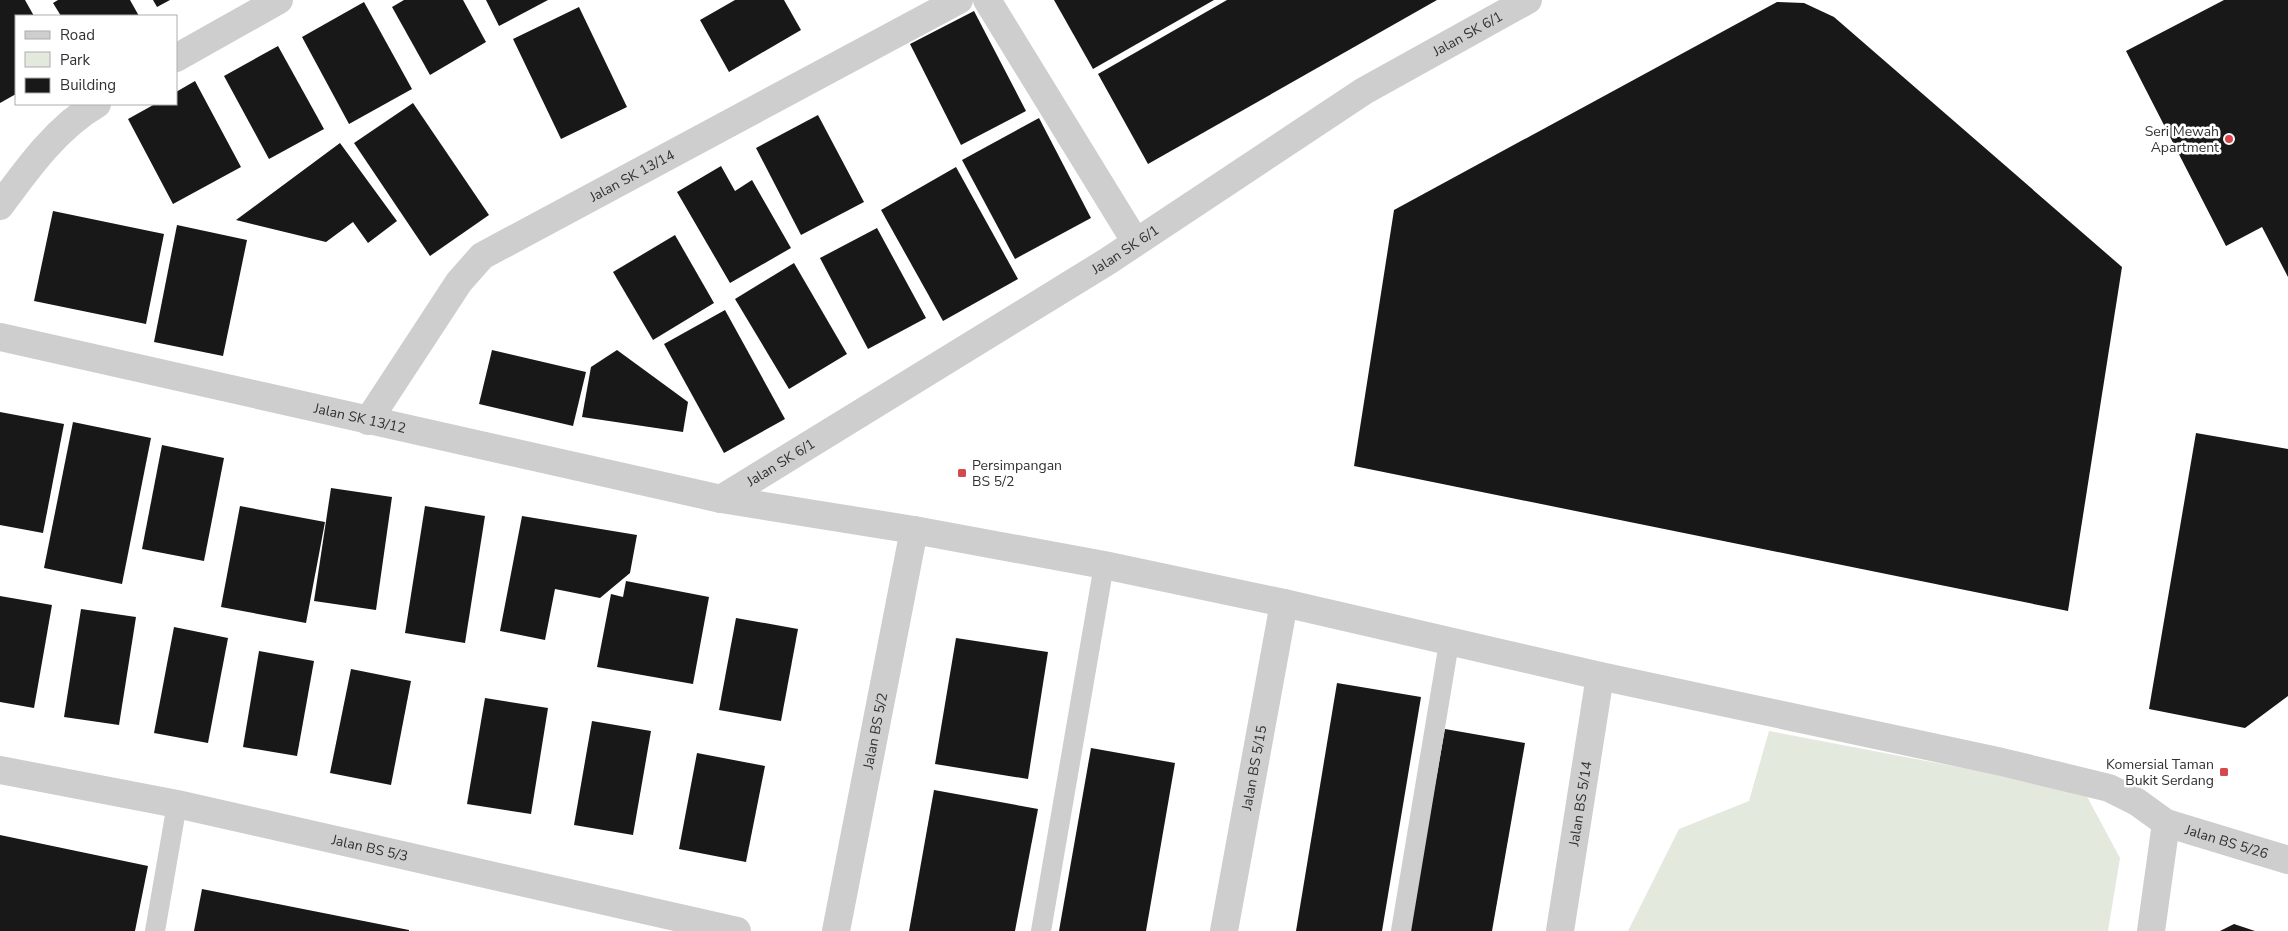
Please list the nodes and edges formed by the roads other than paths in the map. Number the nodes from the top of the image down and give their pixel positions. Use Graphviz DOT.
graph roads {
  1 [pos="279,0"];
  2 [pos="959,0"];
  3 [pos="986,0"];
  4 [pos="1528,0"];
  5 [pos="178,57"];
  6 [pos="94,105"];
  7 [pos="0,206"];
  8 [pos="1136,241"];
  9 [pos="0,337"];
  10 [pos="368,422"];
  11 [pos="721,499"];
  12 [pos="914,530"];
  13 [pos="1104,565"];
  14 [pos="1284,603"];
  15 [pos="1449,643"];
  16 [pos="1600,676"];
  17 [pos="0,770"];
  18 [pos="177,804"];
  19 [pos="2166,823"];
  20 [pos="2288,860"];
  21 [pos="155,931"];
  22 [pos="736,931"];
  23 [pos="836,931"];
  24 [pos="1041,931"];
  25 [pos="1224,931"];
  26 [pos="1401,931"];
  27 [pos="1560,931"];
  28 [pos="2151,931"];
  1 -- 5 [label="street"];
  2 -- 10 [label="street, Jalan SK 13/14"];
  3 -- 8 [label="street"];
  4 -- 8 [label="street, Jalan SK 6/1"];
  6 -- 7 [label="street"];
  8 -- 11 [label="street, Jalan SK 6/1"];
  9 -- 10 [label="street, Jalan SK 13/12"];
  10 -- 11 [label="street, Jalan SK 13/12"];
  11 -- 12 [label="street, Jalan SK 13/12"];
  12 -- 13 [label="street, Jalan SK 13/12"];
  12 -- 23 [label="street, Jalan BS 5/2"];
  13 -- 14 [label="street, Jalan SK 13/12"];
  13 -- 24 [label="lane"];
  14 -- 15 [label="street, Jalan SK 13/12"];
  14 -- 25 [label="street, Jalan BS 5/15"];
  15 -- 16 [label="street, Jalan BS 5/26"];
  15 -- 26 [label="lane"];
  16 -- 19 [label="street, Jalan BS 5/26"];
  16 -- 27 [label="street, Jalan BS 5/14"];
  17 -- 18 [label="street, Jalan BS 5/3"];
  18 -- 21 [label="lane"];
  18 -- 22 [label="street, Jalan BS 5/3"];
  19 -- 20 [label="street, Jalan BS 5/26"];
  19 -- 28 [label="street"];
}
